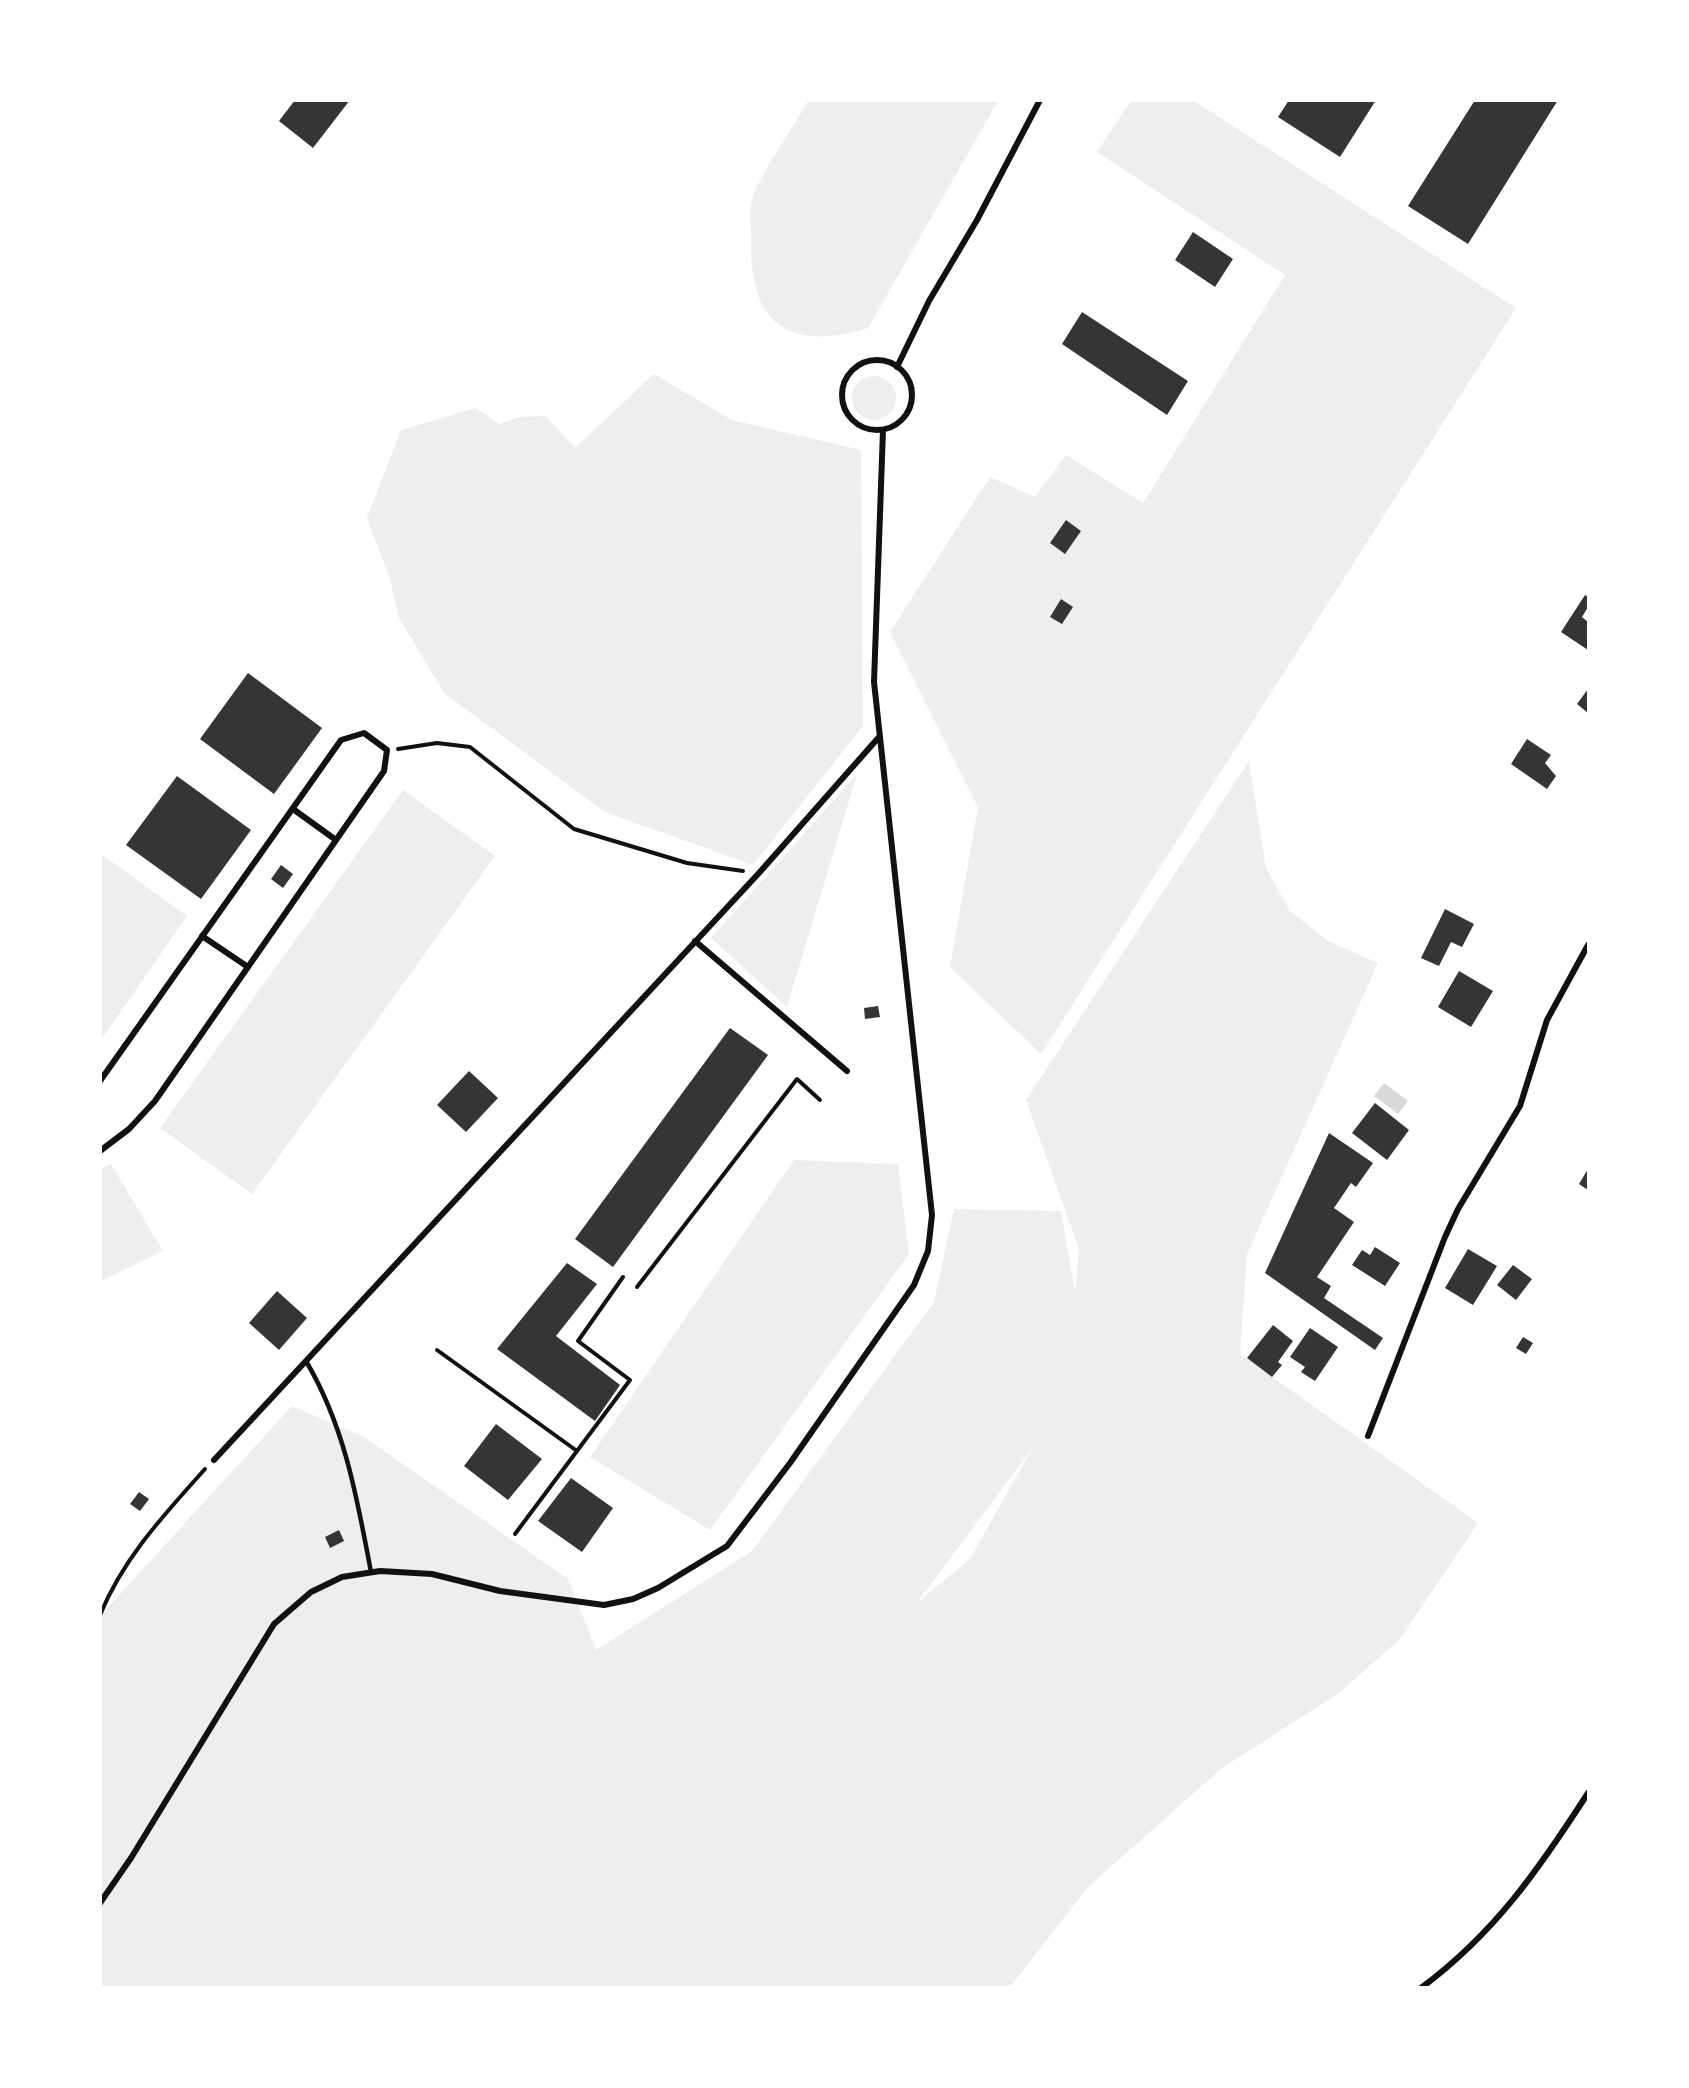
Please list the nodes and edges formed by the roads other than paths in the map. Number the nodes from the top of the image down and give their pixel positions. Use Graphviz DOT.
graph roads {
  1 [pos="1040,100"];
  2 [pos="897,366"];
  3 [pos="883,430"];
  4 [pos="879,737"];
  5 [pos="293,809"];
  6 [pos="336,840"];
  7 [pos="202,936"];
  8 [pos="695,941"];
  9 [pos="1588,945"];
  10 [pos="248,967"];
  11 [pos="847,1071"];
  12 [pos="100,1081"];
  13 [pos="100,1151"];
  14 [pos="306,1361"];
  15 [pos="1368,1436"];
  16 [pos="214,1460"];
  17 [pos="371,1572"];
  18 [pos="1588,1793"];
  19 [pos="100,1903"];
  20 [pos="1421,1988"];
  1 -- 2 [label="street"];
  2 -- 3 [label="street"];
  2 -- 3 [label="street"];
  3 -- 4 [label="street"];
  4 -- 8 [label="street"];
  4 -- 17 [label="street"];
  5 -- 6 [label="street"];
  5 -- 6 [label="street"];
  5 -- 7 [label="street"];
  6 -- 10 [label="street"];
  7 -- 10 [label="street"];
  7 -- 12 [label="street"];
  8 -- 11 [label="street"];
  8 -- 14 [label="street"];
  9 -- 15 [label="street"];
  10 -- 13 [label="street"];
  14 -- 16 [label="street"];
  14 -- 17 [label="lane"];
  17 -- 19 [label="street"];
  18 -- 20 [label="street"];
}
